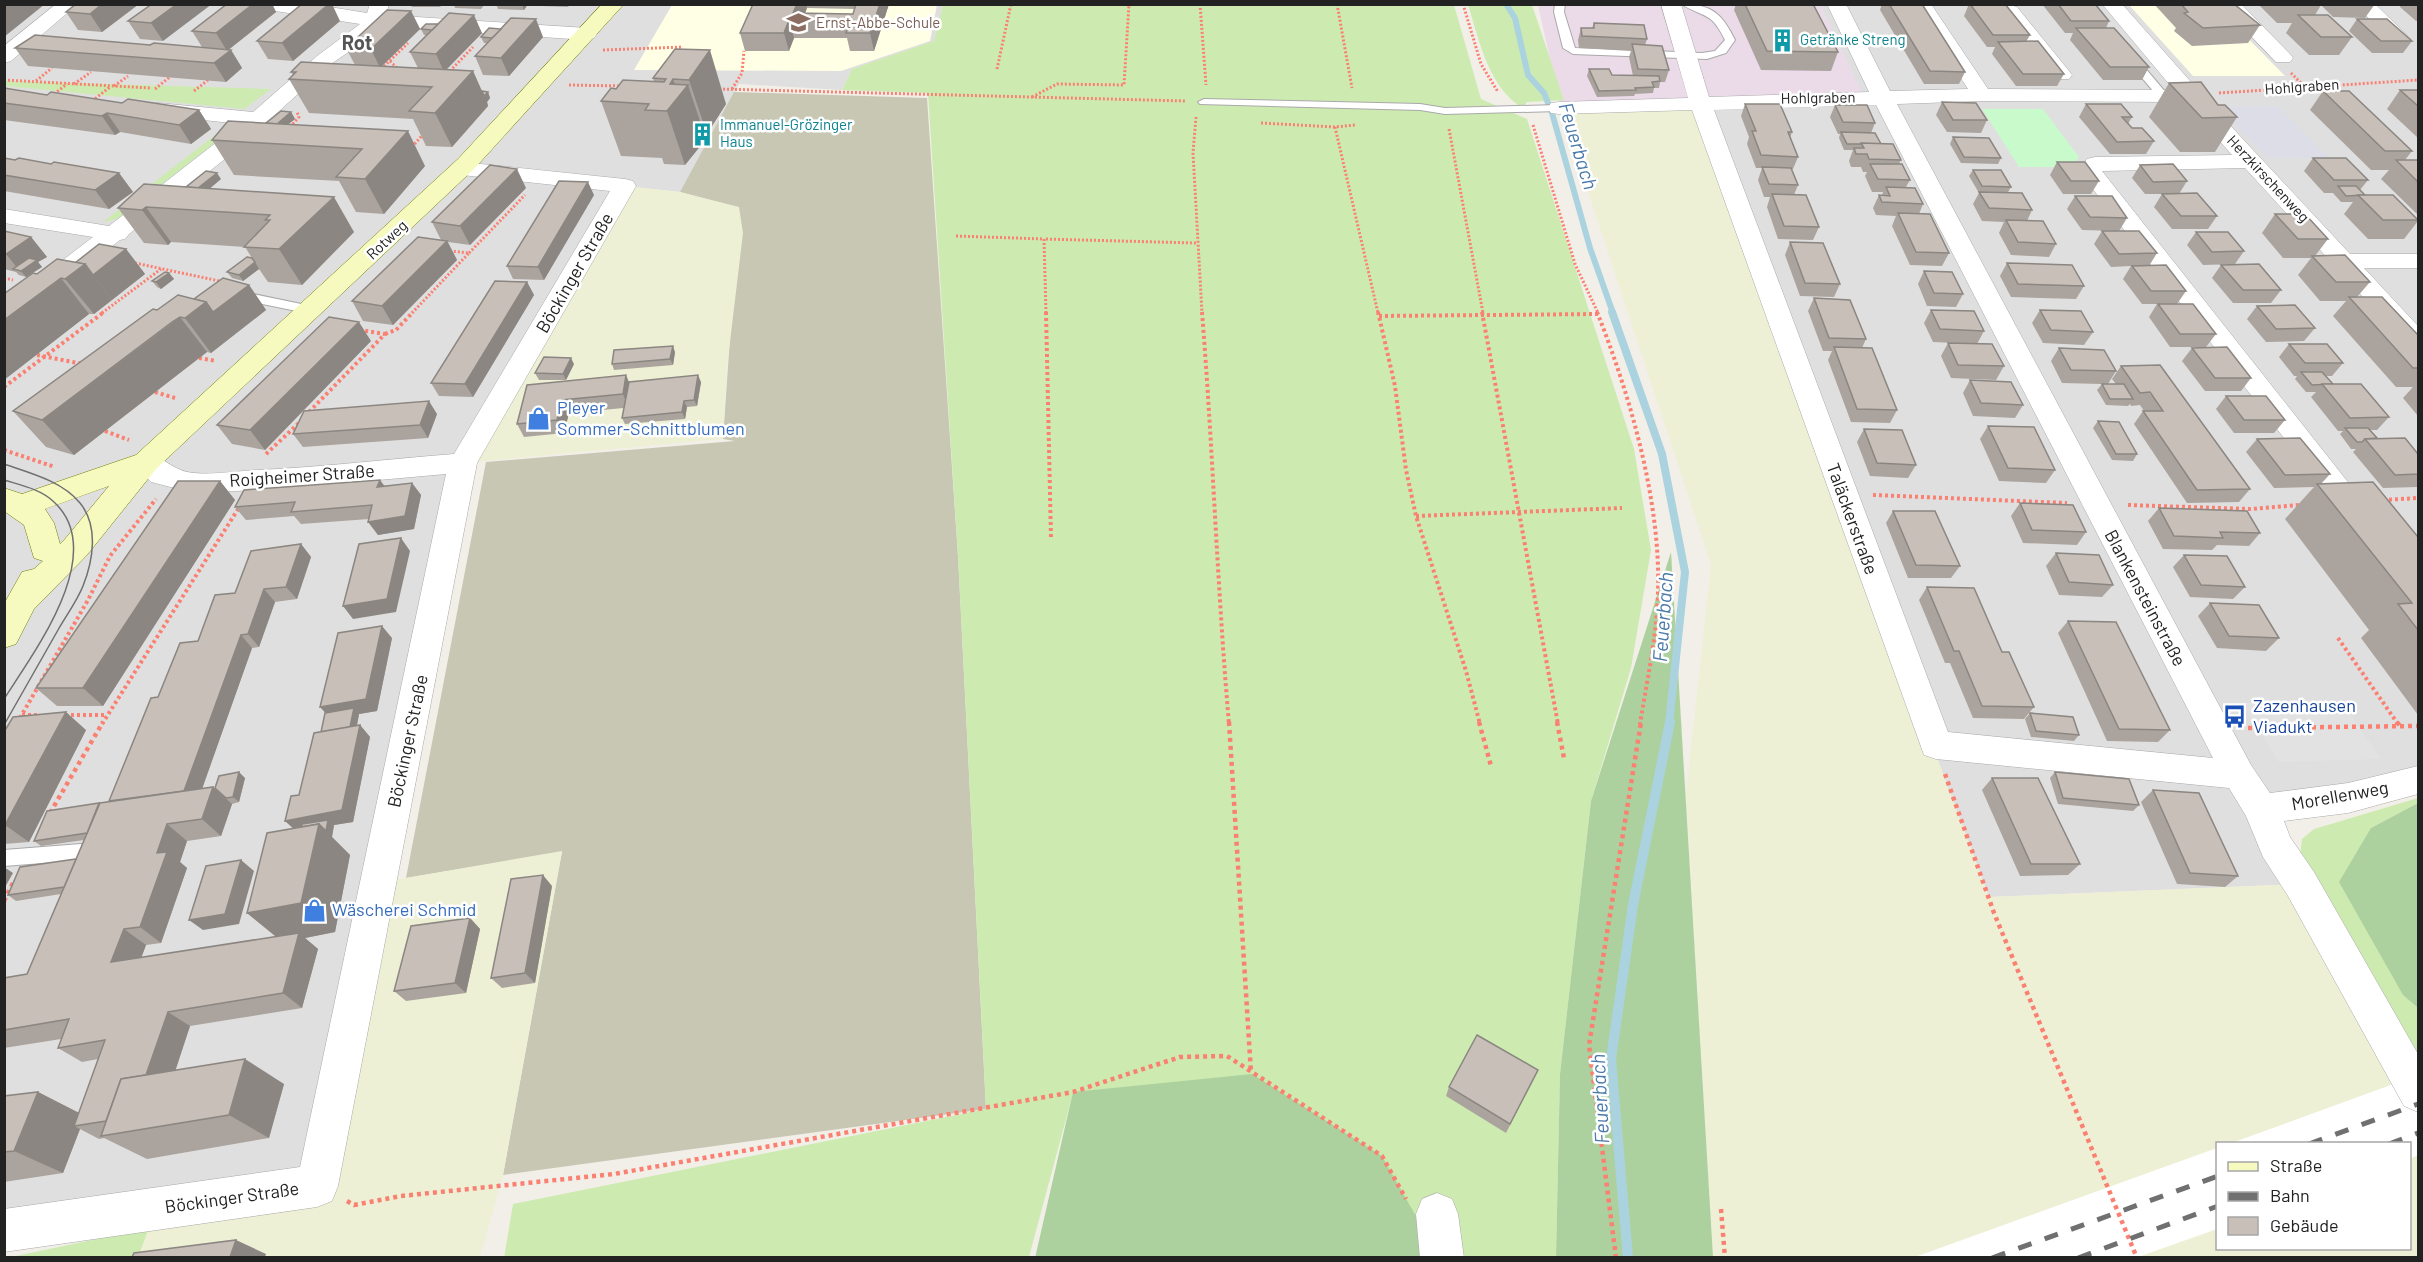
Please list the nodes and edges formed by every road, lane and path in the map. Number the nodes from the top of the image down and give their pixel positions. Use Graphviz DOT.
graph roads {
  1 [pos="69,4"];
  2 [pos="269,4"];
  3 [pos="614,4"];
  4 [pos="1011,4"];
  5 [pos="1129,4"];
  6 [pos="1200,4"];
  7 [pos="1336,4"];
  8 [pos="1463,4"];
  9 [pos="1560,4"];
  10 [pos="1671,4"];
  11 [pos="1686,4"];
  12 [pos="1836,4"];
  13 [pos="1921,4"];
  14 [pos="2111,4"];
  15 [pos="2229,4"];
  16 [pos="2363,4"];
  17 [pos="2010,11"];
  18 [pos="377,12"];
  19 [pos="429,23"];
  20 [pos="492,27"];
  21 [pos="586,34"];
  22 [pos="2400,38"];
  23 [pos="683,47"];
  24 [pos="614,50"];
  25 [pos="2124,50"];
  26 [pos="744,51"];
  27 [pos="1686,56"];
  28 [pos="4,57"];
  29 [pos="2283,58"];
  30 [pos="324,60"];
  31 [pos="390,61"];
  32 [pos="52,69"];
  33 [pos="997,69"];
  34 [pos="91,72"];
  35 [pos="402,74"];
  36 [pos="128,76"];
  37 [pos="171,76"];
  38 [pos="453,78"];
  39 [pos="4,80"];
  40 [pos="208,80"];
  41 [pos="2418,80"];
  42 [pos="35,82"];
  43 [pos="67,84"];
  44 [pos="75,84"];
  45 [pos="541,84"];
  46 [pos="2323,85"];
  47 [pos="629,86"];
  48 [pos="112,87"];
  49 [pos="155,89"];
  50 [pos="164,89"];
  51 [pos="709,89"];
  52 [pos="732,89"];
  53 [pos="189,91"];
  54 [pos="194,91"];
  55 [pos="205,92"];
  56 [pos="2332,92"];
  57 [pos="1982,94"];
  58 [pos="2077,94"];
  59 [pos="2163,96"];
  60 [pos="2191,96"];
  61 [pos="1032,97"];
  62 [pos="1881,97"];
  63 [pos="48,99"];
  64 [pos="1204,102"];
  65 [pos="1700,102"];
  66 [pos="91,105"];
  67 [pos="1355,106"];
  68 [pos="1559,108"];
  69 [pos="1514,110"];
  70 [pos="1445,111"];
  71 [pos="300,117"];
  72 [pos="259,119"];
  73 [pos="428,128"];
  74 [pos="1335,128"];
  75 [pos="285,132"];
  76 [pos="410,149"];
  77 [pos="2251,161"];
  78 [pos="461,169"];
  79 [pos="545,177"];
  80 [pos="4,216"];
  81 [pos="117,234"];
  82 [pos="956,236"];
  83 [pos="1044,239"];
  84 [pos="1196,243"];
  85 [pos="446,250"];
  86 [pos="469,253"];
  87 [pos="2344,261"];
  88 [pos="2418,261"];
  89 [pos="127,262"];
  90 [pos="161,269"];
  91 [pos="180,273"];
  92 [pos="172,279"];
  93 [pos="134,283"];
  94 [pos="139,284"];
  95 [pos="226,287"];
  96 [pos="311,310"];
  97 [pos="1598,314"];
  98 [pos="1379,316"];
  99 [pos="1484,316"];
  100 [pos="4,318"];
  101 [pos="82,319"];
  102 [pos="90,321"];
  103 [pos="352,329"];
  104 [pos="385,334"];
  105 [pos="2418,341"];
  106 [pos="37,355"];
  107 [pos="43,357"];
  108 [pos="199,358"];
  109 [pos="218,361"];
  110 [pos="84,364"];
  111 [pos="4,387"];
  112 [pos="155,392"];
  113 [pos="175,398"];
  114 [pos="105,431"];
  115 [pos="138,451"];
  116 [pos="463,463"];
  117 [pos="245,480"];
  118 [pos="1842,494"];
  119 [pos="2418,498"];
  120 [pos="12,502"];
  121 [pos="2348,502"];
  122 [pos="150,504"];
  123 [pos="2095,504"];
  124 [pos="1622,508"];
  125 [pos="1518,511"];
  126 [pos="1416,516"];
  127 [pos="2376,538"];
  128 [pos="1051,539"];
  129 [pos="45,550"];
  130 [pos="23,600"];
  131 [pos="4,635"];
  132 [pos="2338,638"];
  133 [pos="107,714"];
  134 [pos="22,715"];
  135 [pos="43,715"];
  136 [pos="54,715"];
  137 [pos="16,725"];
  138 [pos="2418,726"];
  139 [pos="2401,727"];
  140 [pos="2247,728"];
  141 [pos="1936,745"];
  142 [pos="1564,758"];
  143 [pos="1491,766"];
  144 [pos="2239,775"];
  145 [pos="2418,780"];
  146 [pos="2261,809"];
  147 [pos="81,852"];
  148 [pos="26,856"];
  149 [pos="4,858"];
  150 [pos="4,901"];
  151 [pos="1252,1074"];
  152 [pos="2418,1092"];
  153 [pos="354,1205"];
  154 [pos="1721,1209"];
  155 [pos="1424,1210"];
  156 [pos="4,1231"];
  157 [pos="1442,1257"];
  158 [pos="1616,1257"];
  159 [pos="1725,1257"];
  160 [pos="2137,1257"];
  1 -- 28 [label="street"];
  2 -- 18 [label="street"];
  3 -- 21 [label="main road, Rotweg"];
  4 -- 33 [label="path"];
  5 -- 61 [label="path"];
  6 -- 64 [label="path"];
  7 -- 67 [label="path"];
  8 -- 69 [label="path"];
  9 -- 27 [label="lane"];
  10 -- 27 [label="street, Taläckerstraße"];
  11 -- 27 [label="lane"];
  12 -- 62 [label="street, Blankensteinstraße"];
  13 -- 57 [label="street"];
  14 -- 60 [label="street, Herzkirschenweg"];
  15 -- 29 [label="street"];
  16 -- 22 [label="street"];
  17 -- 58 [label="street"];
  18 -- 19 [label="street"];
  18 -- 30 [label="street"];
  19 -- 20 [label="street"];
  19 -- 31 [label="path"];
  20 -- 21 [label="street"];
  20 -- 38 [label="path"];
  21 -- 45 [label="main road, Rotweg"];
  23 -- 24 [label="path"];
  25 -- 59 [label="lane"];
  26 -- 52 [label="path"];
  27 -- 65 [label="street, Taläckerstraße"];
  30 -- 31 [label="path"];
  30 -- 72 [label="street"];
  31 -- 35 [label="path"];
  32 -- 42 [label="path"];
  34 -- 44 [label="path"];
  36 -- 48 [label="path"];
  37 -- 49 [label="path"];
  39 -- 42 [label="path"];
  40 -- 54 [label="path"];
  41 -- 46 [label="path, Hohlgraben"];
  42 -- 43 [label="path"];
  43 -- 44 [label="path"];
  43 -- 63 [label="path"];
  44 -- 48 [label="path"];
  45 -- 47 [label="path"];
  45 -- 78 [label="main road, Rotweg"];
  46 -- 56 [label="path"];
  46 -- 60 [label="path, Hohlgraben"];
  48 -- 49 [label="path"];
  48 -- 66 [label="path"];
  49 -- 50 [label="path"];
  51 -- 52 [label="path"];
  52 -- 61 [label="path"];
  53 -- 54 [label="path"];
  54 -- 55 [label="path"];
  57 -- 58 [label="street, Hohlgraben"];
  57 -- 62 [label="street, Hohlgraben"];
  58 -- 59 [label="street, Hohlgraben"];
  59 -- 60 [label="street, Hohlgraben"];
  60 -- 77 [label="street, Herzkirschenweg"];
  61 -- 64 [label="path"];
  62 -- 65 [label="street, Hohlgraben"];
  62 -- 123 [label="street, Blankensteinstraße"];
  64 -- 67 [label="lane"];
  64 -- 84 [label="path"];
  65 -- 68 [label="street, Hohlgraben"];
  65 -- 118 [label="street, Taläckerstraße"];
  66 -- 72 [label="street"];
  67 -- 70 [label="lane"];
  68 -- 69 [label="lane"];
  69 -- 70 [label="lane"];
  69 -- 97 [label="path"];
  70 -- 99 [label="path"];
  71 -- 75 [label="path"];
  72 -- 81 [label="street"];
  73 -- 76 [label="path"];
  74 -- 98 [label="path"];
  77 -- 87 [label="street, Herzkirschenweg"];
  77 -- 121 [label="street"];
  78 -- 79 [label="street, Böckinger Straße"];
  78 -- 96 [label="main road, Rotweg"];
  79 -- 86 [label="path"];
  79 -- 116 [label="street, Böckinger Straße"];
  80 -- 81 [label="street"];
  81 -- 100 [label="street"];
  82 -- 83 [label="path"];
  83 -- 84 [label="path"];
  83 -- 128 [label="path"];
  84 -- 151 [label="path"];
  85 -- 86 [label="path"];
  86 -- 104 [label="path"];
  87 -- 88 [label="street"];
  87 -- 105 [label="street, Herzkirschenweg"];
  89 -- 90 [label="path"];
  90 -- 91 [label="path"];
  90 -- 94 [label="path"];
  91 -- 92 [label="path"];
  91 -- 95 [label="path"];
  93 -- 94 [label="path"];
  94 -- 102 [label="path"];
  95 -- 96 [label="lane"];
  96 -- 115 [label="main road, Rotweg"];
  97 -- 99 [label="path"];
  97 -- 158 [label="path"];
  98 -- 99 [label="path"];
  98 -- 126 [label="path"];
  99 -- 125 [label="path"];
  101 -- 102 [label="path"];
  102 -- 107 [label="path"];
  103 -- 104 [label="path"];
  104 -- 117 [label="path"];
  106 -- 107 [label="path"];
  107 -- 110 [label="path"];
  107 -- 111 [label="path"];
  108 -- 109 [label="path"];
  112 -- 113 [label="path"];
  114 -- 115 [label="path"];
  115 -- 117 [label="street, Roigheimer Straße"];
  115 -- 120 [label="main road"];
  115 -- 129 [label="main road, Rotweg"];
  115 -- 130 [label="main road, Rotweg"];
  116 -- 117 [label="street, Roigheimer Straße"];
  116 -- 156 [label="street, Böckinger Straße"];
  117 -- 133 [label="path"];
  118 -- 123 [label="path"];
  118 -- 141 [label="street, Taläckerstraße"];
  119 -- 121 [label="path"];
  120 -- 129 [label="main road"];
  121 -- 123 [label="path"];
  121 -- 127 [label="street"];
  122 -- 134 [label="path"];
  123 -- 144 [label="street, Blankensteinstraße"];
  124 -- 125 [label="path"];
  125 -- 126 [label="path"];
  125 -- 142 [label="path"];
  126 -- 143 [label="path"];
  129 -- 130 [label="main road, Rotweg"];
  130 -- 131 [label="main road, Rotweg"];
  132 -- 139 [label="path"];
  133 -- 136 [label="path"];
  133 -- 148 [label="path"];
  134 -- 135 [label="path"];
  134 -- 137 [label="path"];
  138 -- 139 [label="path"];
  139 -- 140 [label="path"];
  141 -- 144 [label="street"];
  141 -- 160 [label="path"];
  144 -- 146 [label="street, Blankensteinstraße"];
  145 -- 146 [label="street, Morellenweg"];
  146 -- 152 [label="street, Blankensteinstraße"];
  147 -- 148 [label="lane"];
  148 -- 149 [label="lane"];
  148 -- 150 [label="path"];
  151 -- 153 [label="path"];
  151 -- 155 [label="path"];
  154 -- 159 [label="path"];
  155 -- 157 [label="street"];
}
